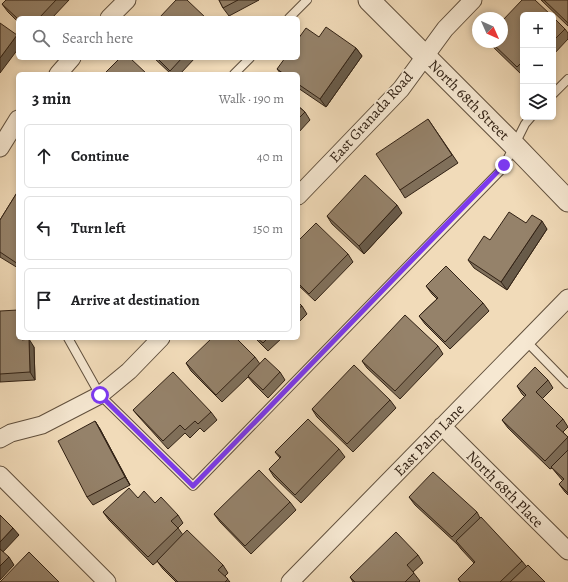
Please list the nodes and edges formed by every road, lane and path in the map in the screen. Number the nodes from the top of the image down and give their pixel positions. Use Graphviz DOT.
graph roads {
  1 [pos="127,0"];
  2 [pos="307,0"];
  3 [pos="369,0"];
  4 [pos="473,0"];
  5 [pos="111,16"];
  6 [pos="291,16"];
  7 [pos="425,56"];
  8 [pos="70,60"];
  9 [pos="248,60"];
  10 [pos="60,72"];
  11 [pos="236,72"];
  12 [pos="568,79"];
  13 [pos="556,91"];
  14 [pos="528,120"];
  15 [pos="16,122"];
  16 [pos="514,145"];
  17 [pos="0,148"];
  18 [pos="300,194"];
  19 [pos="568,201"];
  20 [pos="568,298"];
  21 [pos="69,340"];
  22 [pos="159,340"];
  23 [pos="526,341"];
  24 [pos="568,384"];
  25 [pos="100,395"];
  26 [pos="442,426"];
  27 [pos="0,439"];
  28 [pos="0,475"];
  29 [pos="568,551"];
  30 [pos="107,582"];
  31 [pos="290,582"];
  1 -- 5 [label="street"];
  2 -- 6 [label="lane"];
  3 -- 7 [label="street, North 68th Street"];
  4 -- 7 [label="street, East Granada Road"];
  7 -- 16 [label="street, North 68th Street"];
  7 -- 18 [label="street, East Granada Road"];
  8 -- 10 [label="street"];
  9 -- 11 [label="lane"];
  12 -- 13 [label="lane"];
  14 -- 16 [label="lane"];
  15 -- 17 [label="street"];
  16 -- 19 [label="street, North 68th Street"];
  16 -- 25 [label="lane"];
  20 -- 23 [label="street, East Palm Lane"];
  21 -- 25 [label="lane"];
  22 -- 25 [label="street"];
  23 -- 24 [label="lane"];
  23 -- 26 [label="street, East Palm Lane"];
  25 -- 27 [label="street"];
  26 -- 29 [label="street, North 68th Place"];
  26 -- 31 [label="street, East Palm Lane"];
  28 -- 30 [label="street"];
}
